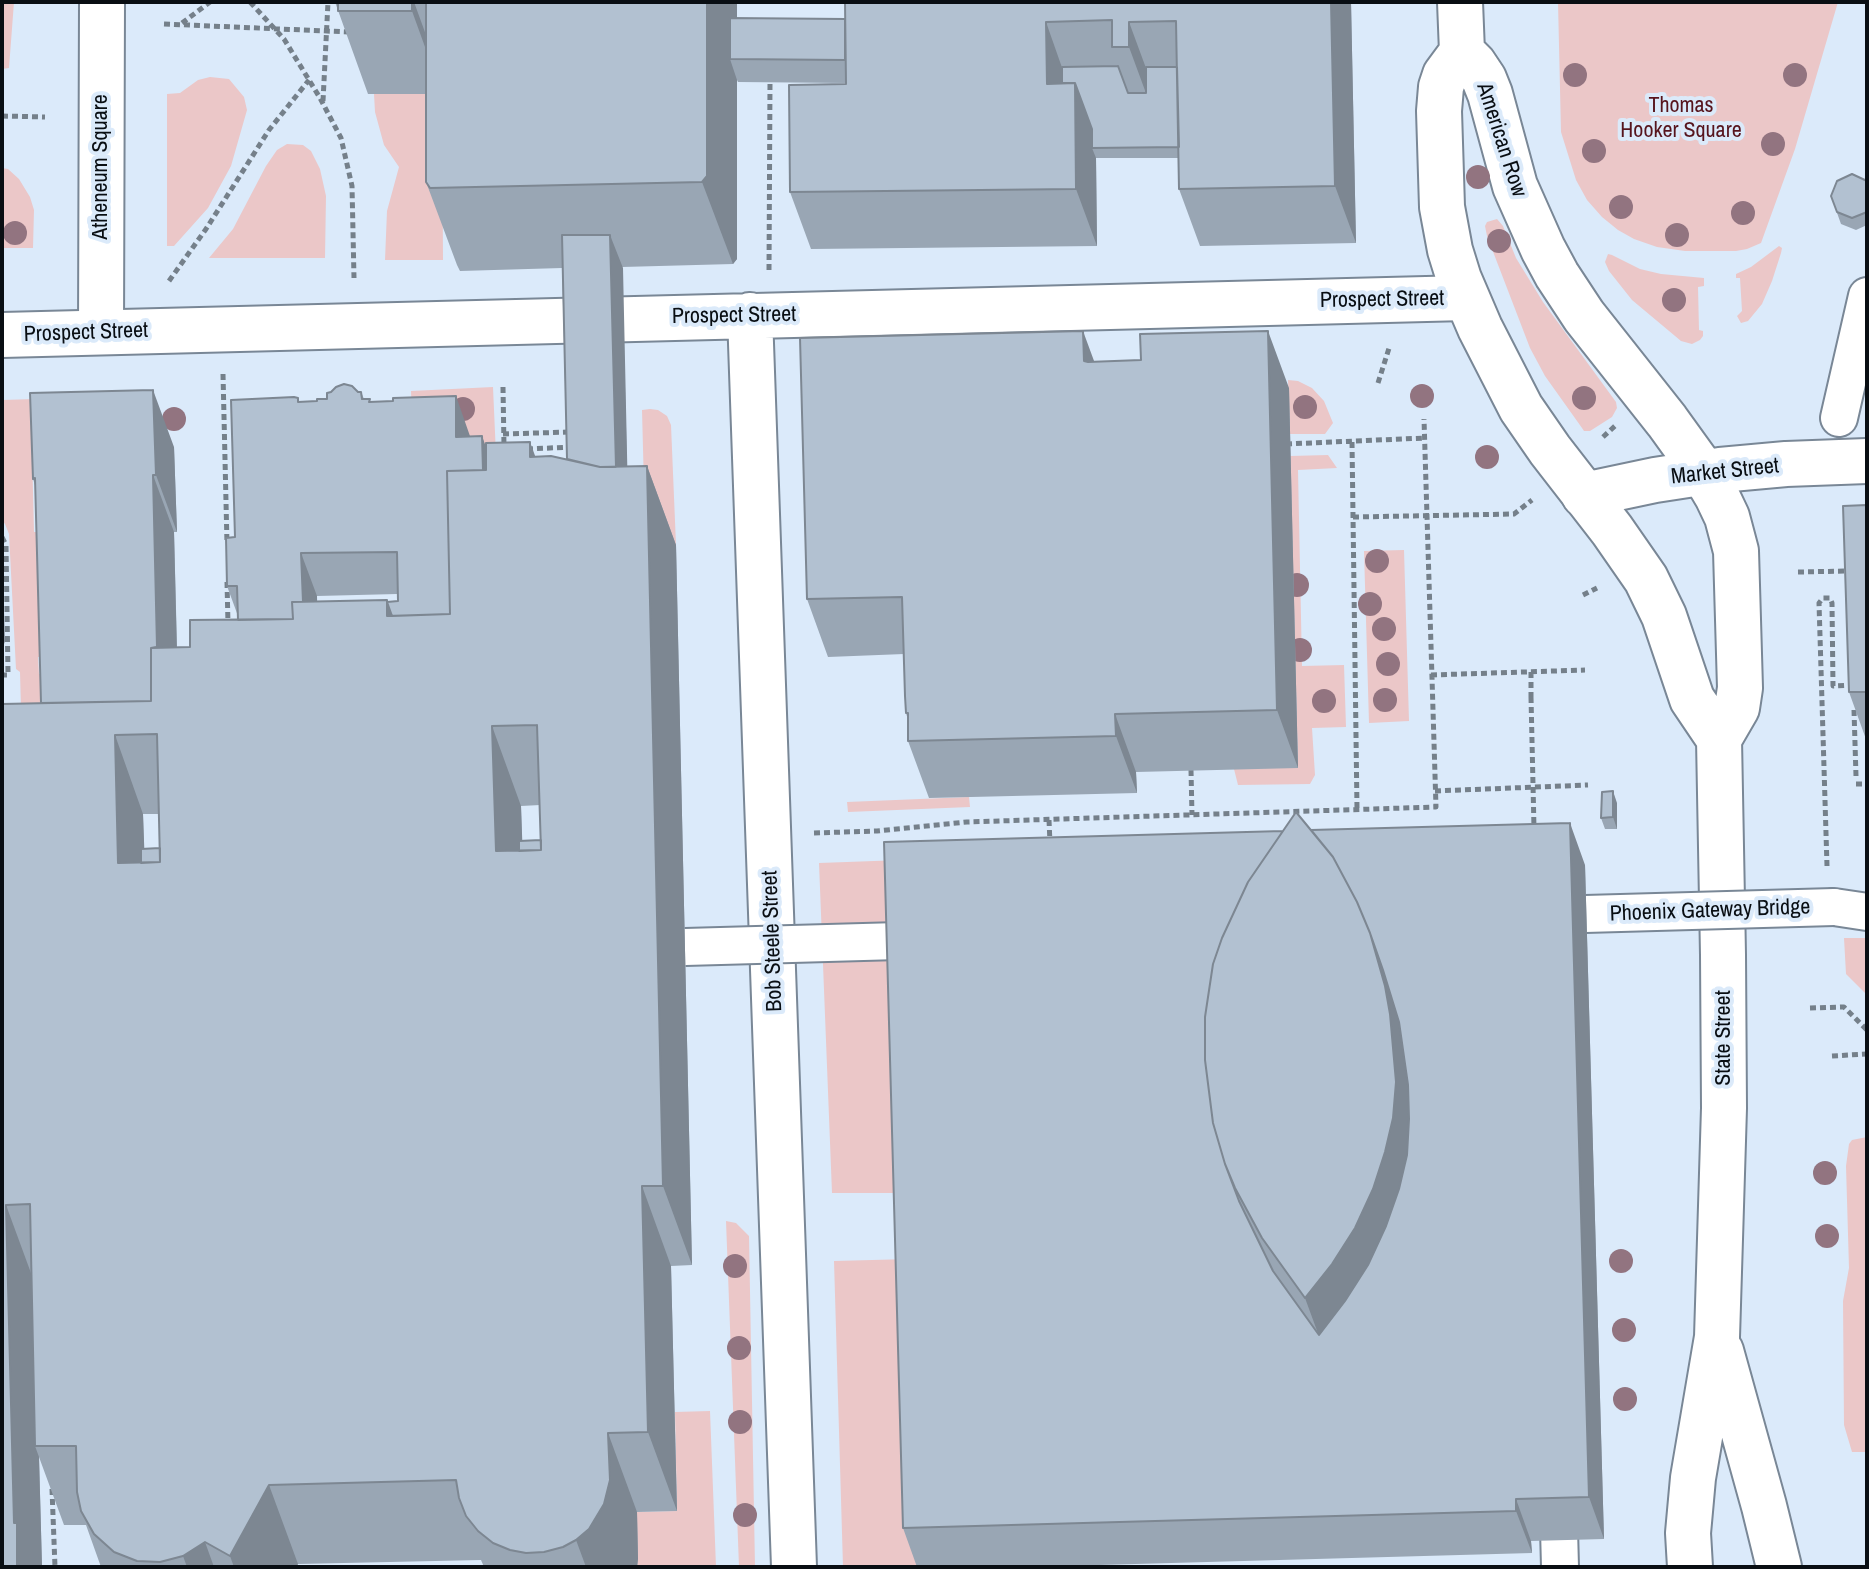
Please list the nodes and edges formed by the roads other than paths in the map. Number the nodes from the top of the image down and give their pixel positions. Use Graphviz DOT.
graph roads {
  1 [pos="102,2"];
  2 [pos="1460,2"];
  3 [pos="1462,52"];
  4 [pos="1867,296"];
  5 [pos="1466,298"];
  6 [pos="750,315"];
  7 [pos="101,332"];
  8 [pos="2,335"];
  9 [pos="1839,418"];
  10 [pos="1867,461"];
  11 [pos="1703,473"];
  12 [pos="1584,495"];
  13 [pos="1719,739"];
  14 [pos="1843,909"];
  15 [pos="1571,917"];
  16 [pos="913,940"];
  17 [pos="670,948"];
  18 [pos="1717,1337"];
  19 [pos="1557,1459"];
  20 [pos="1559,1553"];
  21 [pos="794,1567"];
  22 [pos="1690,1567"];
  23 [pos="1779,1567"];
  1 -- 7 [label="street, Atheneum Square"];
  2 -- 3 [label="street"];
  3 -- 5 [label="street, American Row"];
  3 -- 11 [label="street, American Row"];
  4 -- 9 [label="street"];
  5 -- 6 [label="street, Prospect Street"];
  5 -- 12 [label="street, American Row"];
  6 -- 7 [label="street, Prospect Street"];
  6 -- 21 [label="street, Bob Steele Street"];
  7 -- 8 [label="street, Prospect Street"];
  10 -- 11 [label="street, Market Street"];
  11 -- 12 [label="street, Market Street"];
  11 -- 13 [label="street, State Street"];
  12 -- 13 [label="street"];
  13 -- 18 [label="street, State Street"];
  14 -- 15 [label="street, Phoenix Gateway Bridge, bridge"];
  16 -- 17 [label="street, bridge"];
  18 -- 22 [label="street, State Street"];
  18 -- 23 [label="street, State Street"];
  19 -- 20 [label="street"];
}
